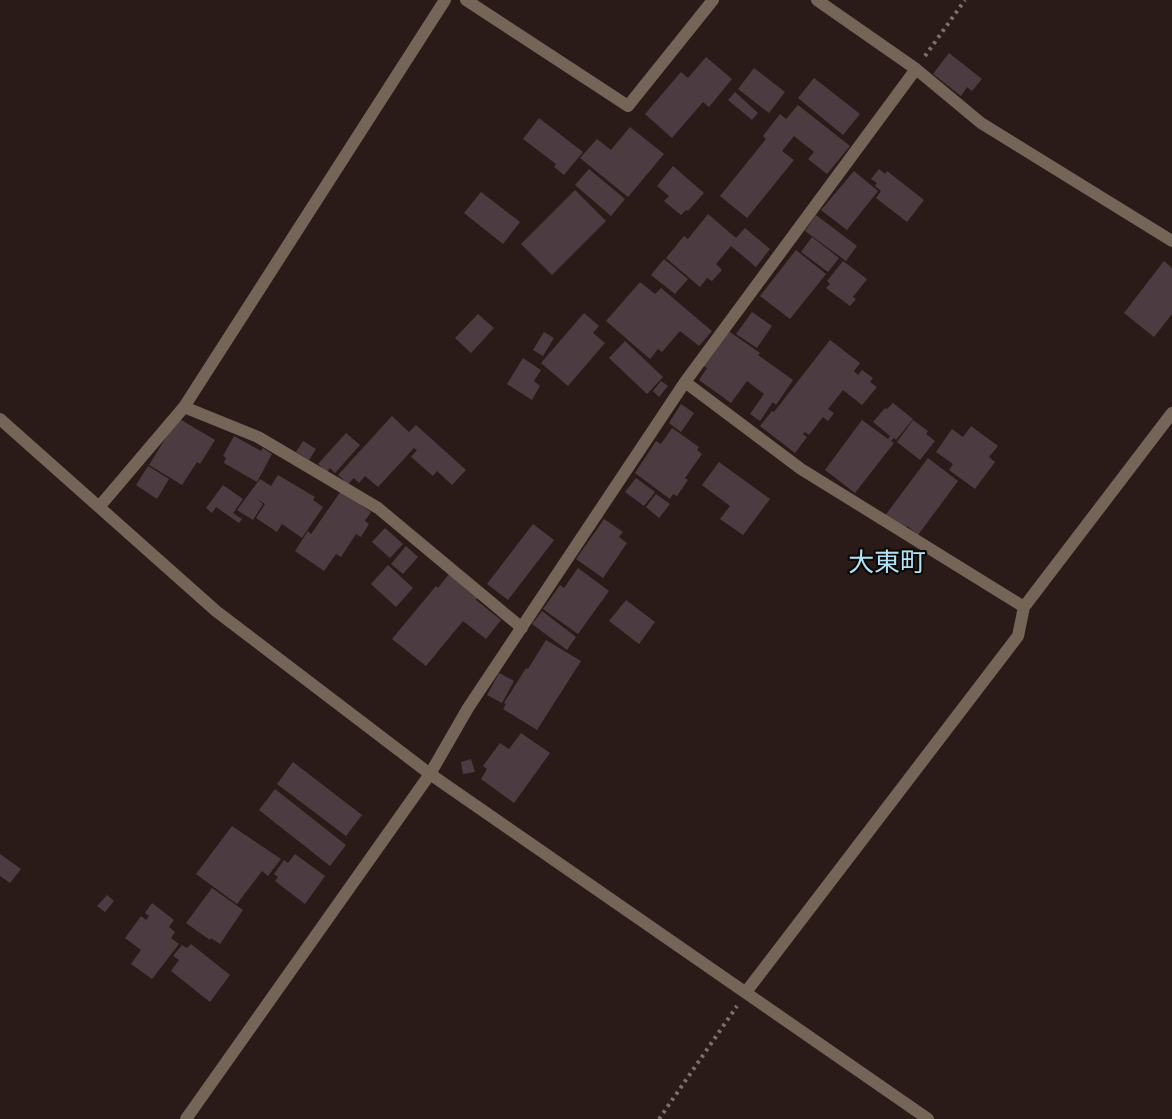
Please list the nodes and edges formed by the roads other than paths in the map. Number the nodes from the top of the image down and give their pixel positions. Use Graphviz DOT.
graph roads {
  1 [pos="445,0"];
  2 [pos="466,0"];
  3 [pos="713,0"];
  4 [pos="817,0"];
  5 [pos="916,69"];
  6 [pos="1172,241"];
  7 [pos="685,382"];
  8 [pos="184,406"];
  9 [pos="1172,413"];
  10 [pos="0,419"];
  11 [pos="99,507"];
  12 [pos="1024,607"];
  13 [pos="522,628"];
  14 [pos="430,774"];
  15 [pos="746,992"];
  16 [pos="186,1119"];
  17 [pos="928,1119"];
  1 -- 8 [label="street"];
  2 -- 3 [label="street"];
  4 -- 5 [label="street"];
  5 -- 6 [label="street"];
  5 -- 7 [label="street"];
  7 -- 12 [label="street"];
  7 -- 13 [label="street"];
  8 -- 11 [label="street"];
  8 -- 13 [label="street"];
  9 -- 12 [label="street"];
  10 -- 11 [label="street"];
  11 -- 14 [label="street"];
  12 -- 15 [label="street"];
  13 -- 14 [label="street"];
  14 -- 15 [label="street"];
  14 -- 16 [label="street"];
  15 -- 17 [label="street"];
}
